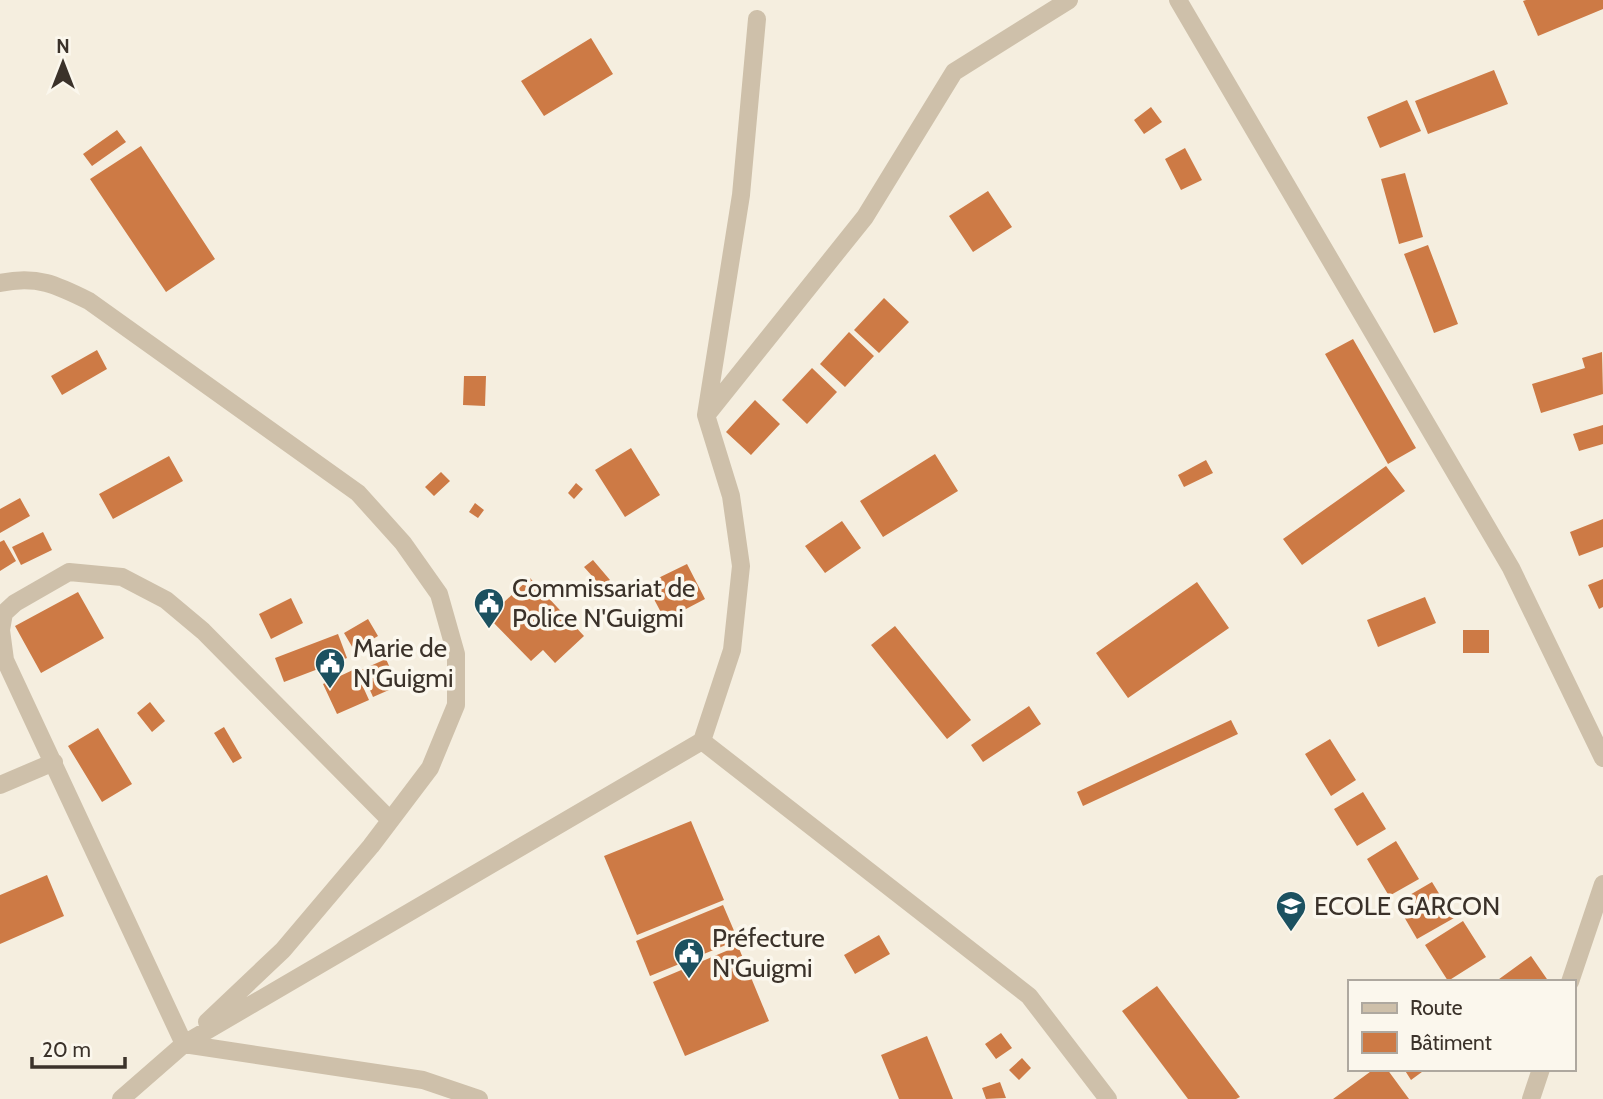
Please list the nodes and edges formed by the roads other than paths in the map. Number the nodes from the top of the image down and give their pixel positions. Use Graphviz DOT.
graph roads {
  1 [pos="1069,0"];
  2 [pos="1178,0"];
  3 [pos="757,19"];
  4 [pos="0,283"];
  5 [pos="706,415"];
  6 [pos="702,741"];
  7 [pos="1603,758"];
  8 [pos="54,762"];
  9 [pos="0,785"];
  10 [pos="390,820"];
  11 [pos="1603,884"];
  12 [pos="1571,980"];
  13 [pos="184,1044"];
  14 [pos="1540,1071"];
  15 [pos="121,1099"];
  16 [pos="479,1099"];
  17 [pos="1108,1099"];
  18 [pos="1531,1099"];
  1 -- 5 [label="street"];
  2 -- 7 [label="street"];
  3 -- 5 [label="street"];
  4 -- 10 [label="street"];
  5 -- 6 [label="street"];
  6 -- 13 [label="street"];
  6 -- 17 [label="street"];
  8 -- 9 [label="street"];
  8 -- 10 [label="street"];
  8 -- 13 [label="street"];
  10 -- 13 [label="street"];
  11 -- 12 [label="street"];
  13 -- 15 [label="street"];
  13 -- 16 [label="street"];
  14 -- 18 [label="street"];
}
